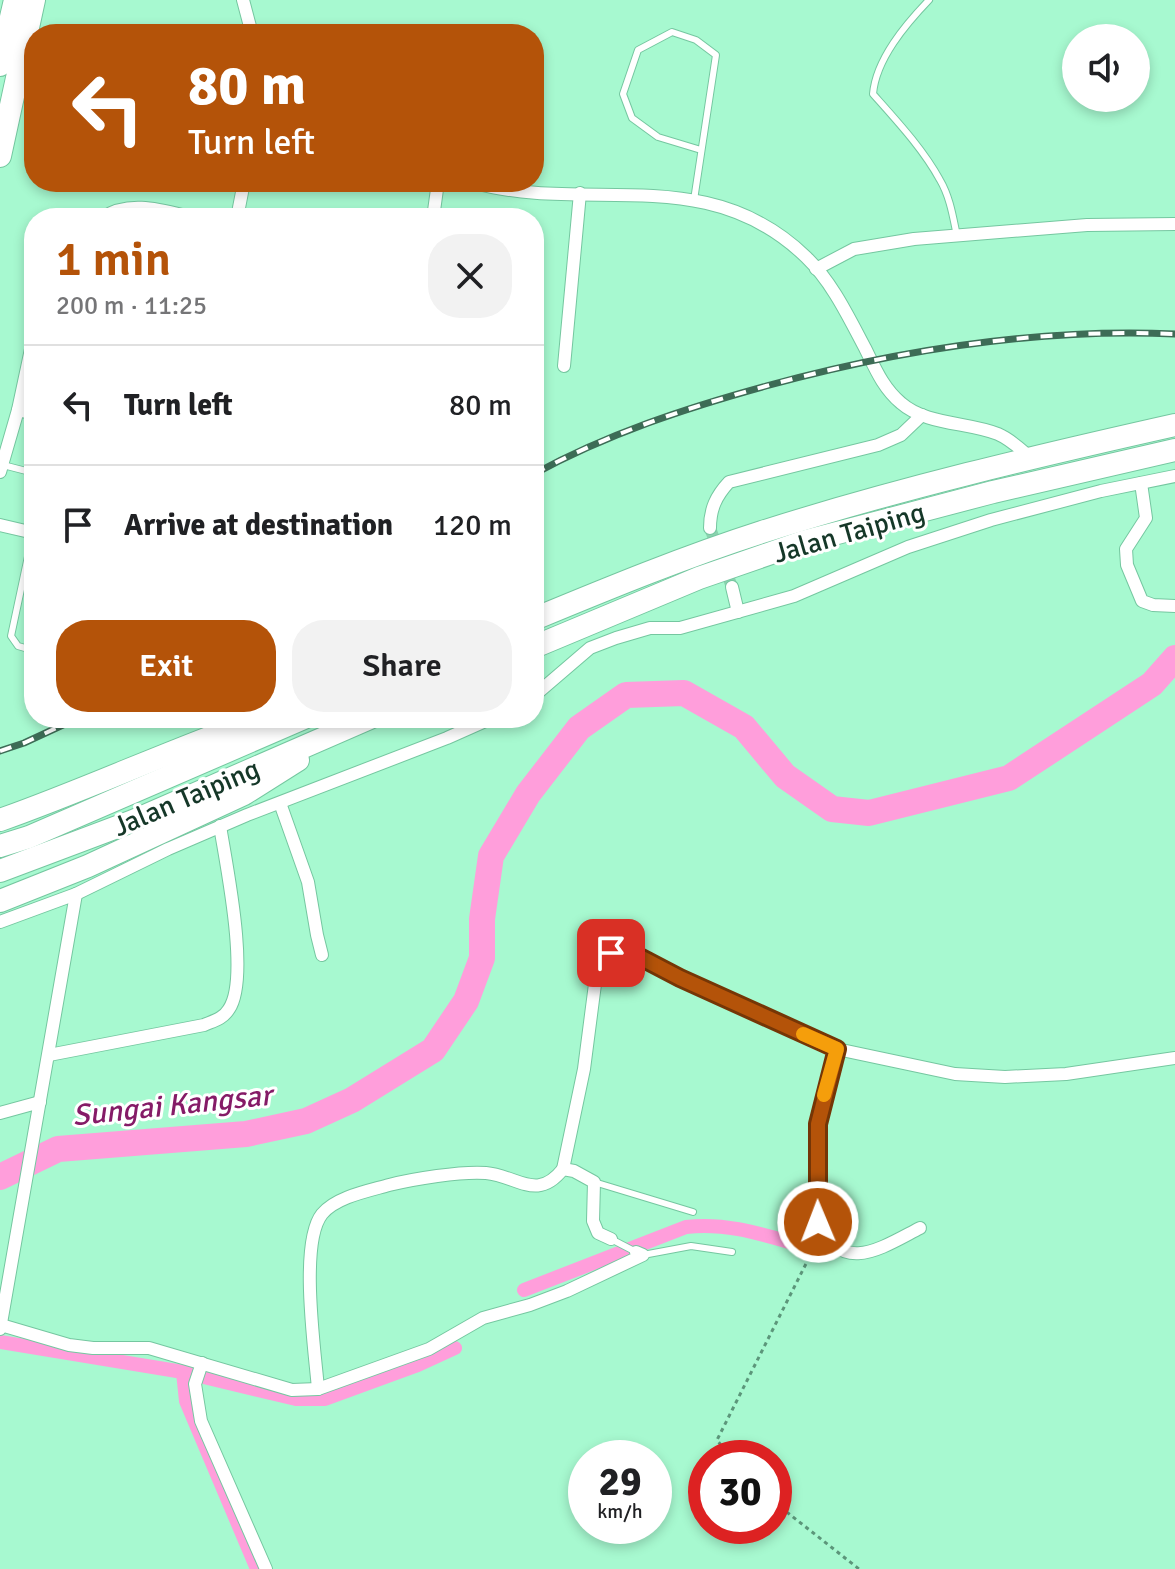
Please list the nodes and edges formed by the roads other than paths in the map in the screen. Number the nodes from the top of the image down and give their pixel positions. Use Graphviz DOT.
graph roads {
  1 [pos="15,0"];
  2 [pos="34,0"];
  3 [pos="243,0"];
  4 [pos="929,0"];
  5 [pos="29,24"];
  6 [pos="249,24"];
  7 [pos="24,46"];
  8 [pos="0,65"];
  9 [pos="701,150"];
  10 [pos="0,156"];
  11 [pos="531,192"];
  12 [pos="580,193"];
  13 [pos="694,200"];
  14 [pos="1175,224"];
  15 [pos="957,236"];
  16 [pos="816,269"];
  17 [pos="564,366"];
  18 [pos="24,386"];
  19 [pos="18,410"];
  20 [pos="24,412"];
  21 [pos="922,415"];
  22 [pos="1175,425"];
  23 [pos="1175,450"];
  24 [pos="1032,459"];
  25 [pos="1,468"];
  26 [pos="24,471"];
  27 [pos="1175,476"];
  28 [pos="1141,483"];
  29 [pos="0,525"];
  30 [pos="710,528"];
  31 [pos="24,531"];
  32 [pos="24,578"];
  33 [pos="732,587"];
  34 [pos="1175,606"];
  35 [pos="738,612"];
  36 [pos="544,615"];
  37 [pos="544,643"];
  38 [pos="24,648"];
  39 [pos="544,687"];
  40 [pos="233,728"];
  41 [pos="281,728"];
  42 [pos="348,728"];
  43 [pos="469,728"];
  44 [pos="335,734"];
  45 [pos="280,803"];
  46 [pos="0,820"];
  47 [pos="220,826"];
  48 [pos="0,846"];
  49 [pos="0,871"];
  50 [pos="76,894"];
  51 [pos="0,901"];
  52 [pos="0,922"];
  53 [pos="322,955"];
  54 [pos="837,1049"];
  55 [pos="49,1055"];
  56 [pos="1175,1058"];
  57 [pos="39,1107"];
  58 [pos="0,1113"];
  59 [pos="563,1169"];
  60 [pos="594,1182"];
  61 [pos="693,1212"];
  62 [pos="920,1228"];
  63 [pos="611,1239"];
  64 [pos="732,1252"];
  65 [pos="639,1253"];
  66 [pos="1,1327"];
  67 [pos="202,1366"];
  68 [pos="318,1389"];
  69 [pos="266,1569"];
  1 -- 8 [label="highway"];
  2 -- 5 [label="highway"];
  3 -- 6 [label="street"];
  4 -- 15 [label="lane"];
  7 -- 10 [label="highway"];
  9 -- 9 [label="lane"];
  9 -- 13 [label="lane"];
  11 -- 12 [label="street"];
  12 -- 13 [label="street"];
  12 -- 17 [label="street"];
  13 -- 16 [label="street"];
  14 -- 15 [label="street"];
  15 -- 16 [label="street"];
  16 -- 21 [label="street"];
  18 -- 19 [label="street"];
  19 -- 20 [label="street"];
  19 -- 25 [label="street"];
  21 -- 24 [label="street"];
  21 -- 30 [label="street"];
  22 -- 24 [label="highway, Jalan Taiping"];
  23 -- 37 [label="highway, Jalan Taiping"];
  24 -- 36 [label="highway, Jalan Taiping"];
  25 -- 26 [label="lane"];
  27 -- 28 [label="street"];
  28 -- 34 [label="street"];
  28 -- 35 [label="street"];
  29 -- 31 [label="street"];
  32 -- 38 [label="lane"];
  33 -- 35 [label="street"];
  35 -- 39 [label="street"];
  40 -- 46 [label="highway"];
  41 -- 48 [label="highway, Jalan Taiping"];
  42 -- 44 [label="highway, Jalan Taiping"];
  43 -- 45 [label="street"];
  44 -- 49 [label="highway, Jalan Taiping"];
  44 -- 51 [label="highway"];
  45 -- 47 [label="street"];
  45 -- 53 [label="street"];
  47 -- 50 [label="street"];
  47 -- 55 [label="street"];
  50 -- 52 [label="street"];
  50 -- 55 [label="street"];
  54 -- 56 [label="street"];
  54 -- 59 [label="street"];
  54 -- 62 [label="street"];
  55 -- 57 [label="street"];
  57 -- 58 [label="street"];
  57 -- 66 [label="street"];
  59 -- 60 [label="street"];
  59 -- 68 [label="street"];
  60 -- 61 [label="lane"];
  60 -- 63 [label="street"];
  63 -- 65 [label="lane"];
  64 -- 65 [label="lane"];
  65 -- 68 [label="street"];
  66 -- 67 [label="street"];
  67 -- 68 [label="street"];
  67 -- 69 [label="street"];
}
